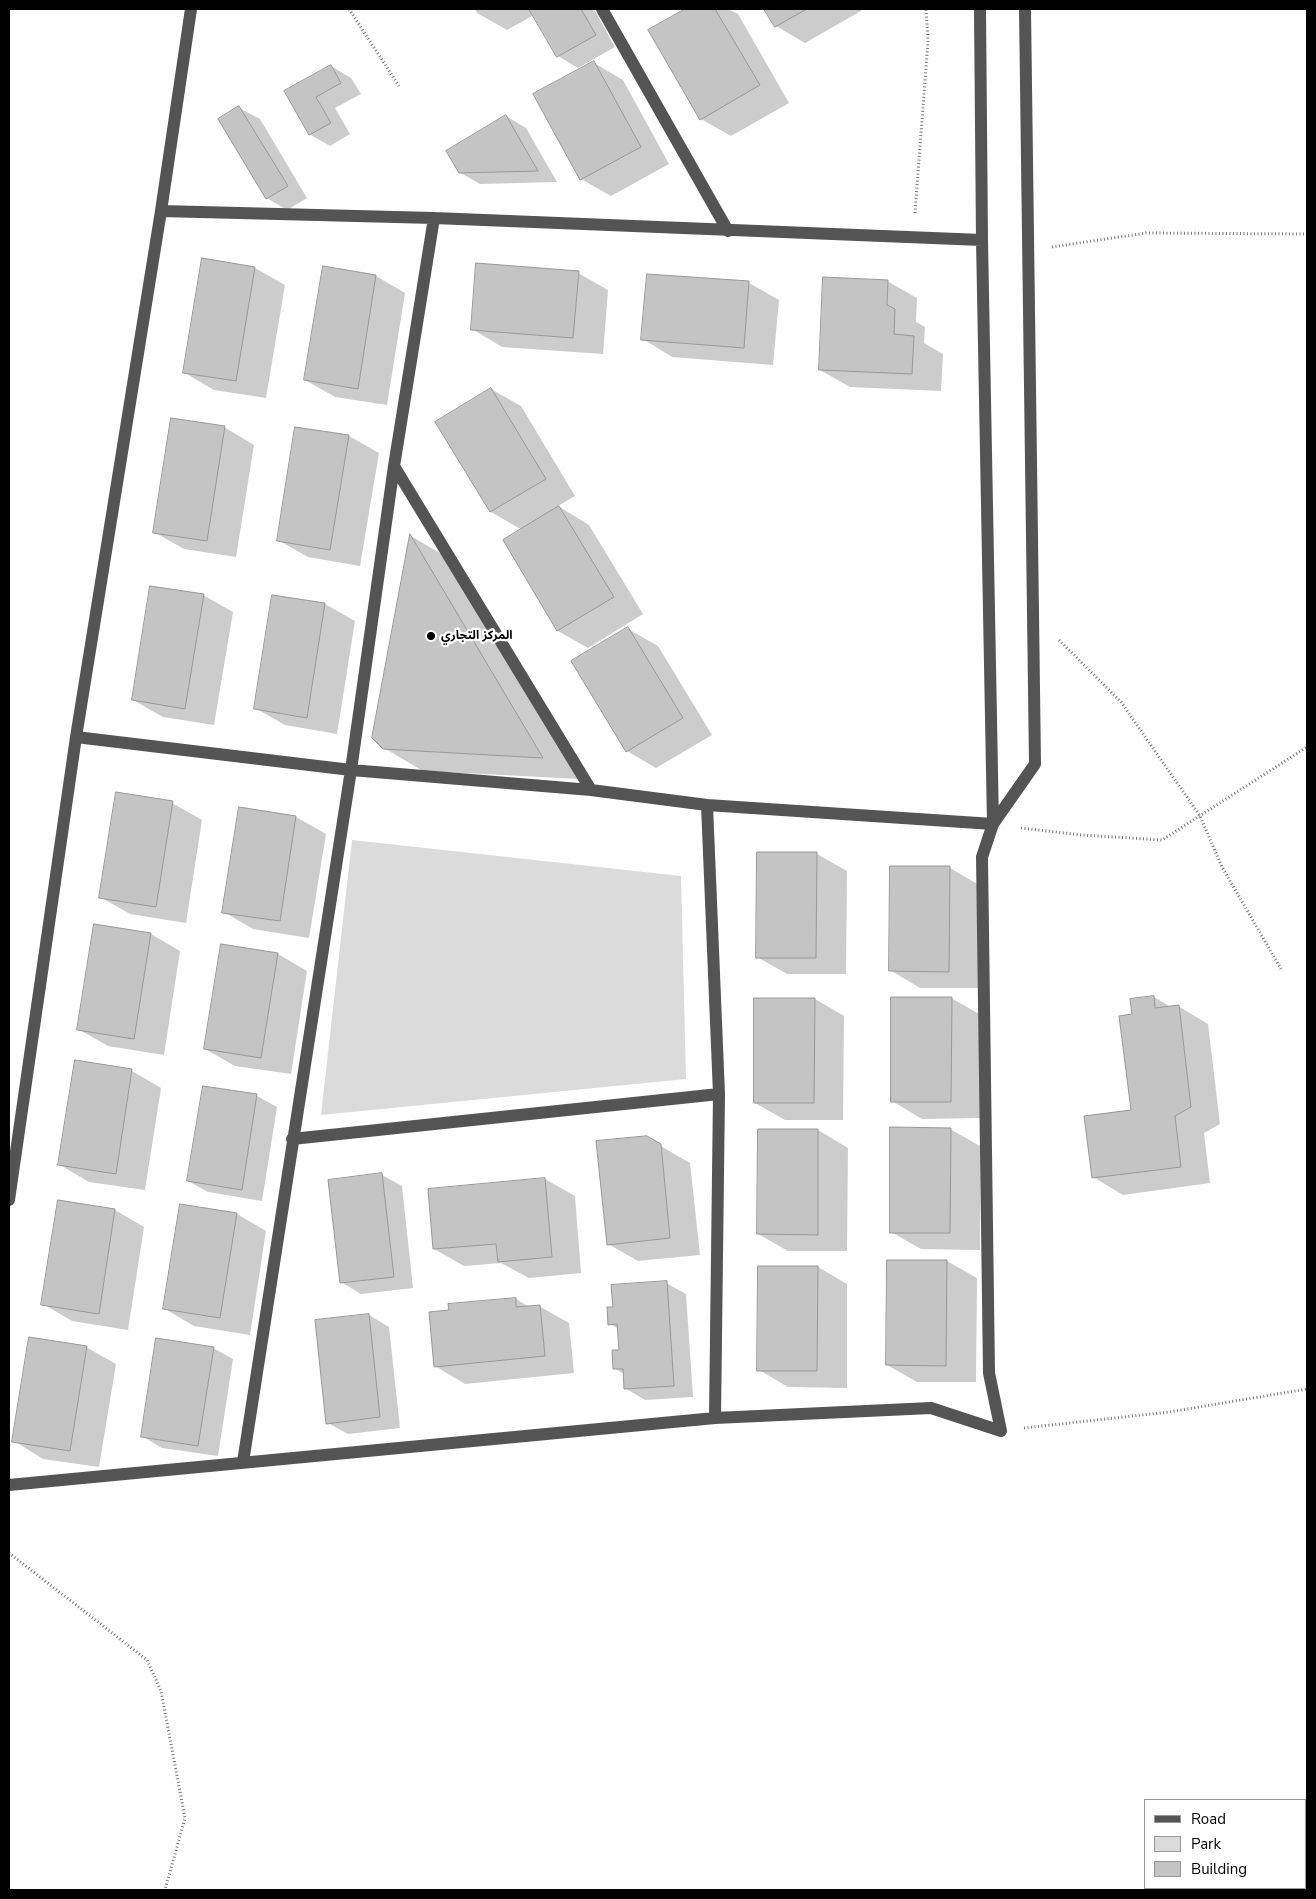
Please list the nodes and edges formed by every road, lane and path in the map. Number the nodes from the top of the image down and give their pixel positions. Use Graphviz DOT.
graph roads {
  1 [pos="190,9"];
  2 [pos="349,9"];
  3 [pos="602,9"];
  4 [pos="926,9"];
  5 [pos="980,9"];
  6 [pos="1025,9"];
  7 [pos="399,86"];
  8 [pos="161,211"];
  9 [pos="434,218"];
  10 [pos="728,231"];
  11 [pos="1307,234"];
  12 [pos="913,238"];
  13 [pos="982,240"];
  14 [pos="1030,249"];
  15 [pos="394,466"];
  16 [pos="1033,615"];
  17 [pos="76,737"];
  18 [pos="1307,747"];
  19 [pos="351,770"];
  20 [pos="591,790"];
  21 [pos="708,804"];
  22 [pos="1200,816"];
  23 [pos="993,824"];
  24 [pos="1282,969"];
  25 [pos="719,1094"];
  26 [pos="292,1139"];
  27 [pos="9,1200"];
  28 [pos="1307,1389"];
  29 [pos="715,1418"];
  30 [pos="1002,1431"];
  31 [pos="243,1462"];
  32 [pos="9,1485"];
  33 [pos="9,1553"];
  34 [pos="165,1890"];
  1 -- 8 [label="street"];
  2 -- 7 [label="path"];
  3 -- 10 [label="street"];
  4 -- 12 [label="path"];
  5 -- 13 [label="street"];
  6 -- 14 [label="street"];
  8 -- 9 [label="street"];
  8 -- 17 [label="street"];
  9 -- 10 [label="street"];
  9 -- 15 [label="street"];
  10 -- 12 [label="street"];
  11 -- 14 [label="path"];
  12 -- 13 [label="street"];
  13 -- 23 [label="street"];
  14 -- 16 [label="street"];
  15 -- 19 [label="street"];
  15 -- 20 [label="street"];
  16 -- 22 [label="path"];
  16 -- 23 [label="street"];
  17 -- 19 [label="street"];
  17 -- 27 [label="street"];
  18 -- 22 [label="path"];
  19 -- 20 [label="street"];
  19 -- 26 [label="street"];
  20 -- 21 [label="street"];
  21 -- 23 [label="street"];
  21 -- 25 [label="street"];
  22 -- 23 [label="path"];
  22 -- 24 [label="path"];
  23 -- 30 [label="street"];
  25 -- 26 [label="street"];
  25 -- 29 [label="street"];
  26 -- 31 [label="street"];
  28 -- 30 [label="path"];
  29 -- 30 [label="street"];
  29 -- 31 [label="street"];
  31 -- 32 [label="street"];
  33 -- 34 [label="path"];
}
